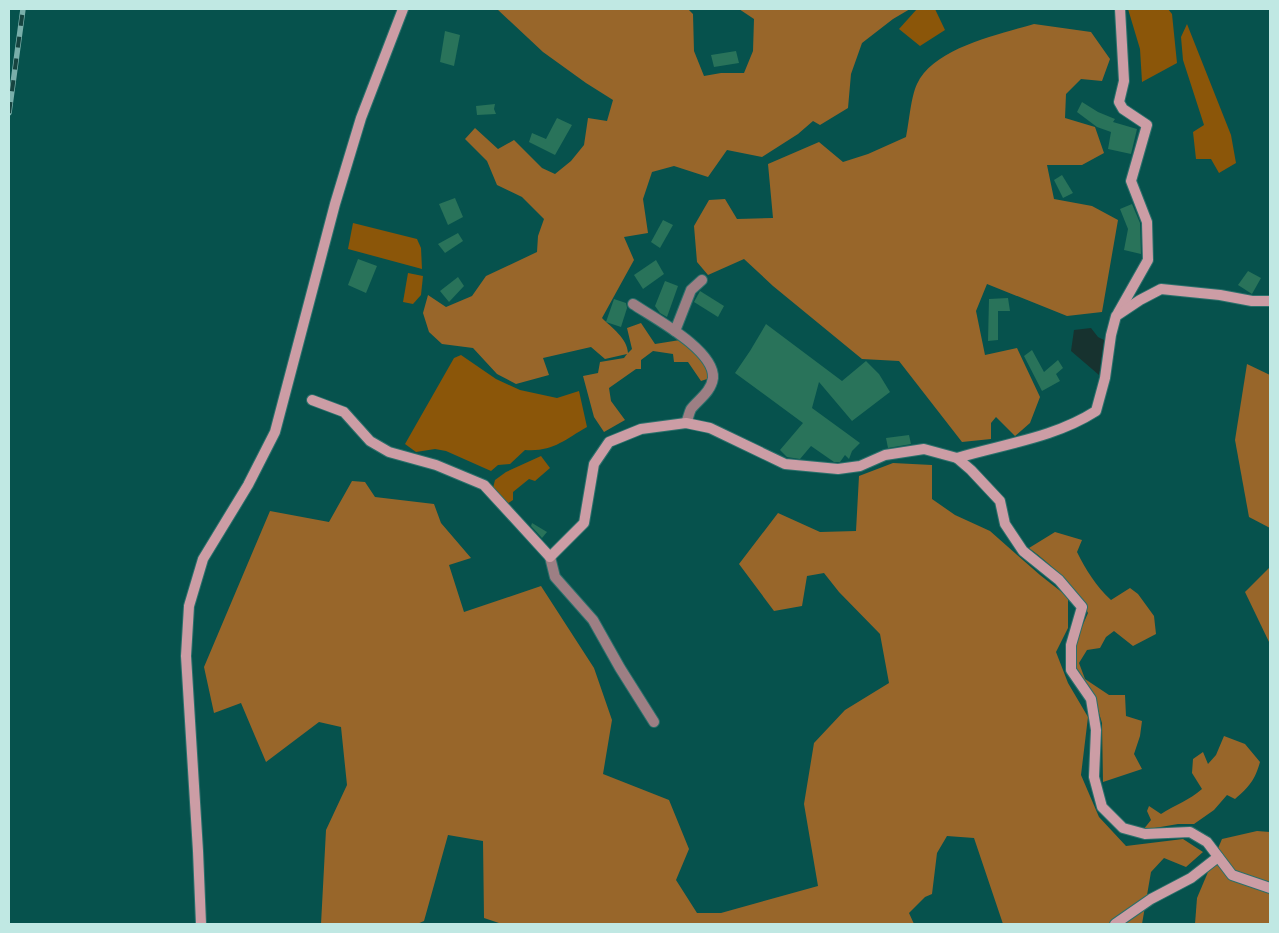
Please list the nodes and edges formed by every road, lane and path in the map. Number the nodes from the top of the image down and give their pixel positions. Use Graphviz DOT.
graph roads {
  1 [pos="403,9"];
  2 [pos="1120,9"];
  3 [pos="702,280"];
  4 [pos="1270,301"];
  5 [pos="633,304"];
  6 [pos="1116,316"];
  7 [pos="675,331"];
  8 [pos="312,400"];
  9 [pos="686,423"];
  10 [pos="956,458"];
  11 [pos="550,557"];
  12 [pos="654,722"];
  13 [pos="1218,857"];
  14 [pos="1270,888"];
  15 [pos="201,924"];
  16 [pos="1116,924"];
  1 -- 15 [label="street"];
  2 -- 6 [label="street"];
  3 -- 7 [label="street"];
  4 -- 6 [label="street"];
  5 -- 7 [label="street"];
  6 -- 10 [label="street"];
  7 -- 9 [label="street"];
  8 -- 11 [label="street"];
  9 -- 10 [label="street"];
  9 -- 11 [label="street"];
  10 -- 13 [label="street"];
  11 -- 12 [label="street"];
  13 -- 14 [label="street"];
  13 -- 16 [label="street"];
}
